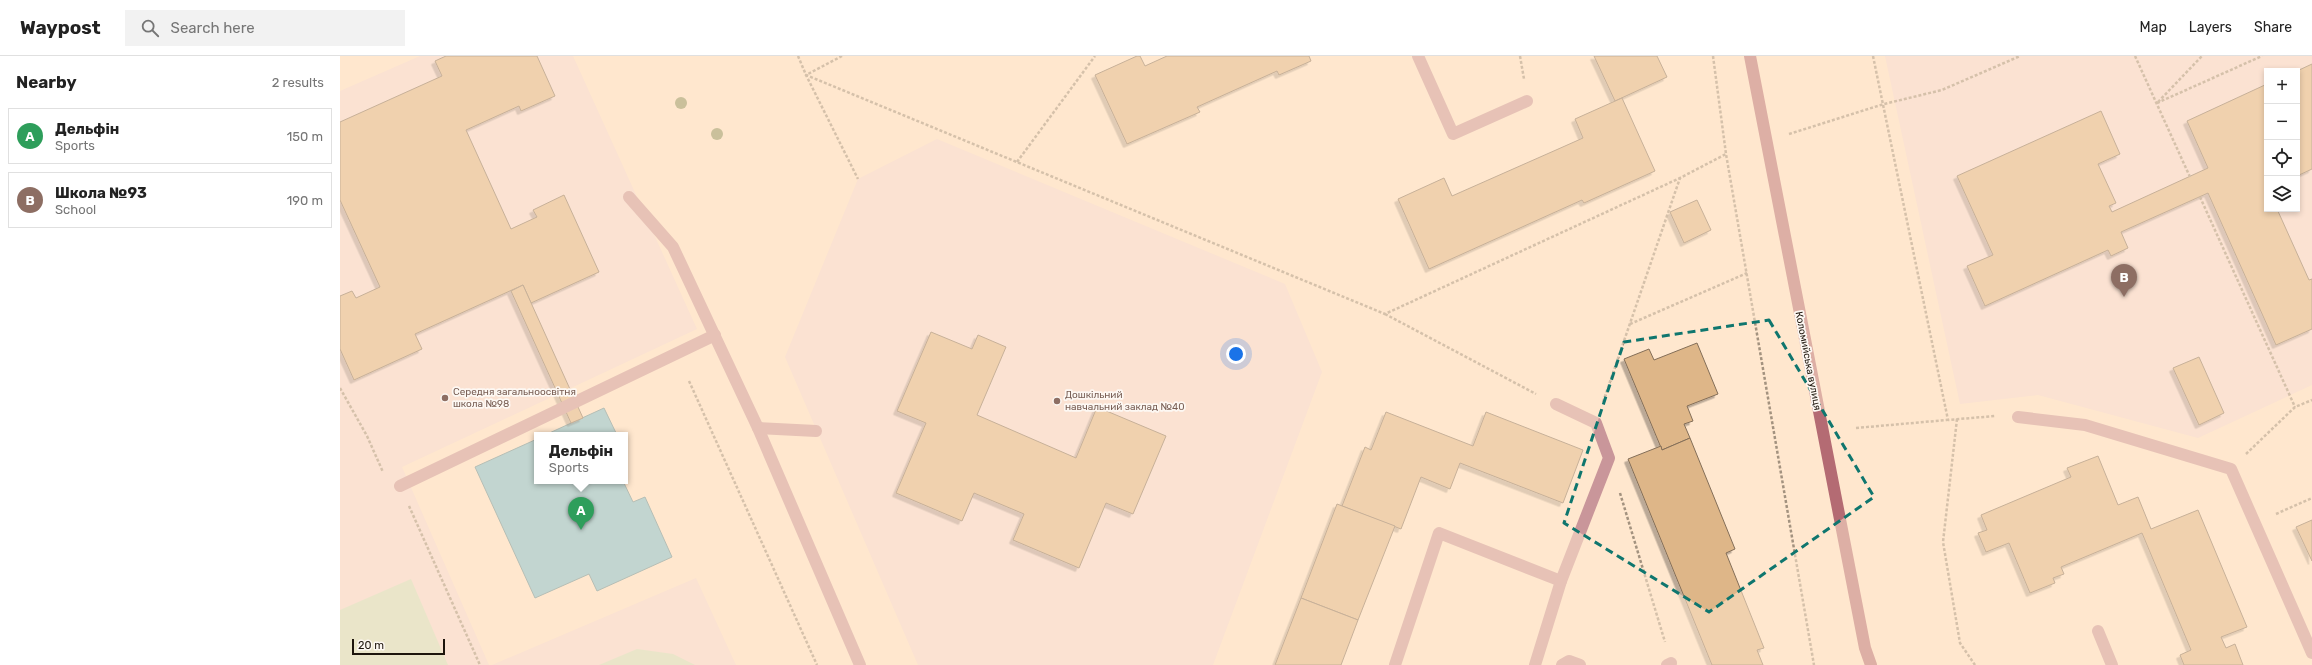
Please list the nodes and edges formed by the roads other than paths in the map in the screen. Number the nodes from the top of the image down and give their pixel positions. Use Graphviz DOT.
graph roads {
  1 [pos="1418,56"];
  2 [pos="1750,56"];
  3 [pos="1527,101"];
  4 [pos="629,197"];
  5 [pos="715,335"];
  6 [pos="1556,404"];
  7 [pos="2018,417"];
  8 [pos="758,428"];
  9 [pos="816,431"];
  10 [pos="400,486"];
  11 [pos="1561,581"];
  12 [pos="2098,631"];
  13 [pos="2312,653"];
  14 [pos="860,665"];
  15 [pos="1396,665"];
  16 [pos="1534,665"];
  17 [pos="1562,665"];
  18 [pos="1580,665"];
  19 [pos="1871,665"];
  20 [pos="2112,665"];
  1 -- 3 [label="lane"];
  2 -- 19 [label="main road, Коломийська вулиця"];
  4 -- 5 [label="lane"];
  5 -- 8 [label="lane"];
  5 -- 10 [label="lane"];
  6 -- 11 [label="lane"];
  7 -- 13 [label="lane"];
  8 -- 9 [label="lane"];
  8 -- 14 [label="lane"];
  11 -- 15 [label="lane"];
  11 -- 16 [label="lane"];
  12 -- 20 [label="lane"];
  17 -- 18 [label="lane"];
}
